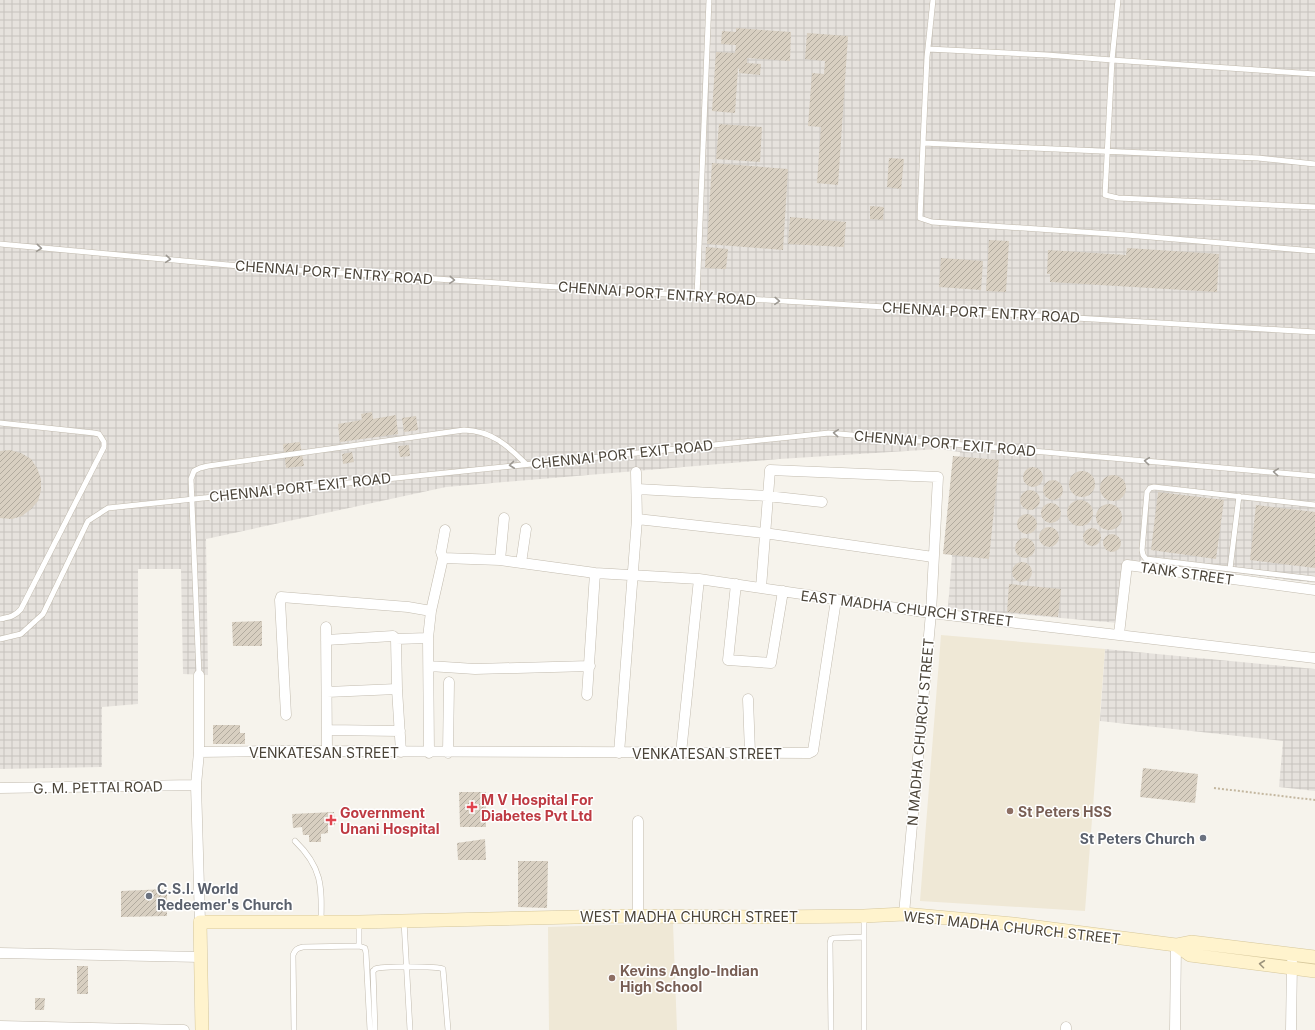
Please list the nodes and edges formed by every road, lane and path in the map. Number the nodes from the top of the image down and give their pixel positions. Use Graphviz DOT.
graph roads {
  1 [pos="709,0"];
  2 [pos="933,0"];
  3 [pos="1118,0"];
  4 [pos="928,49"];
  5 [pos="1112,60"];
  6 [pos="1315,74"];
  7 [pos="923,143"];
  8 [pos="1108,151"];
  9 [pos="1315,164"];
  10 [pos="1315,207"];
  11 [pos="0,244"];
  12 [pos="1315,251"];
  13 [pos="697,296"];
  14 [pos="1315,332"];
  15 [pos="0,423"];
  16 [pos="526,464"];
  17 [pos="636,472"];
  18 [pos="1315,476"];
  19 [pos="636,489"];
  20 [pos="767,496"];
  21 [pos="1239,496"];
  22 [pos="192,498"];
  23 [pos="822,502"];
  24 [pos="1315,505"];
  25 [pos="504,518"];
  26 [pos="637,519"];
  27 [pos="526,528"];
  28 [pos="445,530"];
  29 [pos="764,533"];
  30 [pos="933,557"];
  31 [pos="443,558"];
  32 [pos="500,560"];
  33 [pos="521,563"];
  34 [pos="1230,569"];
  35 [pos="595,573"];
  36 [pos="632,576"];
  37 [pos="1315,579"];
  38 [pos="699,580"];
  39 [pos="736,584"];
  40 [pos="761,588"];
  41 [pos="1315,590"];
  42 [pos="783,591"];
  43 [pos="836,600"];
  44 [pos="431,611"];
  45 [pos="931,613"];
  46 [pos="0,619"];
  47 [pos="326,627"];
  48 [pos="1119,634"];
  49 [pos="428,638"];
  50 [pos="0,639"];
  51 [pos="396,639"];
  52 [pos="326,640"];
  53 [pos="1315,658"];
  54 [pos="429,666"];
  55 [pos="590,666"];
  56 [pos="199,676"];
  57 [pos="449,682"];
  58 [pos="397,689"];
  59 [pos="327,692"];
  60 [pos="587,695"];
  61 [pos="748,699"];
  62 [pos="286,715"];
  63 [pos="327,730"];
  64 [pos="400,731"];
  65 [pos="199,752"];
  66 [pos="327,752"];
  67 [pos="401,752"];
  68 [pos="429,753"];
  69 [pos="448,753"];
  70 [pos="619,753"];
  71 [pos="681,753"];
  72 [pos="750,753"];
  73 [pos="196,785"];
  74 [pos="0,788"];
  75 [pos="1214,788"];
  76 [pos="1315,800"];
  77 [pos="638,820"];
  78 [pos="295,841"];
  79 [pos="904,914"];
  80 [pos="638,916"];
  81 [pos="864,916"];
  82 [pos="404,920"];
  83 [pos="200,922"];
  84 [pos="321,922"];
  85 [pos="359,922"];
  86 [pos="864,937"];
  87 [pos="1176,945"];
  88 [pos="359,946"];
  89 [pos="1217,952"];
  90 [pos="0,953"];
  91 [pos="1293,954"];
  92 [pos="200,957"];
  93 [pos="1315,957"];
  94 [pos="406,967"];
  95 [pos="1291,968"];
  96 [pos="1315,971"];
  97 [pos="0,1026"];
  98 [pos="184,1030"];
  99 [pos="202,1030"];
  100 [pos="294,1030"];
  101 [pos="370,1030"];
  102 [pos="375,1030"];
  103 [pos="410,1030"];
  104 [pos="448,1030"];
  105 [pos="831,1030"];
  106 [pos="864,1030"];
  107 [pos="1175,1030"];
  108 [pos="1291,1030"];
  1 -- 13 [label="lane"];
  2 -- 4 [label="lane"];
  3 -- 5 [label="lane"];
  4 -- 5 [label="lane"];
  4 -- 7 [label="lane"];
  5 -- 6 [label="lane"];
  5 -- 8 [label="lane"];
  7 -- 8 [label="lane"];
  7 -- 12 [label="lane"];
  8 -- 9 [label="lane"];
  8 -- 10 [label="lane"];
  11 -- 13 [label="lane, CHENNAI PORT ENTRY ROAD, one-way"];
  13 -- 14 [label="lane, CHENNAI PORT ENTRY ROAD, one-way"];
  15 -- 46 [label="lane"];
  18 -- 16 [label="lane, CHENNAI PORT EXIT ROAD, one-way"];
  16 -- 22 [label="lane, CHENNAI PORT EXIT ROAD, one-way"];
  16 -- 22 [label="lane"];
  17 -- 19 [label="street"];
  19 -- 20 [label="street"];
  19 -- 26 [label="street"];
  20 -- 23 [label="street"];
  20 -- 29 [label="street, N MADHA CHURCH STREET"];
  20 -- 30 [label="street, N MADHA CHURCH STREET"];
  21 -- 24 [label="lane"];
  21 -- 34 [label="lane"];
  21 -- 34 [label="lane"];
  22 -- 50 [label="lane, CHENNAI PORT EXIT ROAD"];
  22 -- 56 [label="lane"];
  25 -- 32 [label="street"];
  26 -- 29 [label="street"];
  26 -- 36 [label="street"];
  27 -- 33 [label="street"];
  28 -- 31 [label="street"];
  29 -- 30 [label="street"];
  29 -- 40 [label="street, N MADHA CHURCH STREET"];
  30 -- 45 [label="street, N MADHA CHURCH STREET"];
  31 -- 32 [label="street, EAST MADHA CHURCH STREET"];
  31 -- 44 [label="street"];
  32 -- 33 [label="street, EAST MADHA CHURCH STREET"];
  33 -- 35 [label="street, EAST MADHA CHURCH STREET"];
  34 -- 37 [label="lane"];
  35 -- 36 [label="street, EAST MADHA CHURCH STREET"];
  35 -- 55 [label="street"];
  36 -- 38 [label="street, EAST MADHA CHURCH STREET"];
  36 -- 70 [label="street"];
  38 -- 39 [label="street, EAST MADHA CHURCH STREET"];
  38 -- 71 [label="street"];
  39 -- 40 [label="street, EAST MADHA CHURCH STREET"];
  39 -- 42 [label="street"];
  40 -- 42 [label="street, EAST MADHA CHURCH STREET"];
  41 -- 48 [label="street, TANK STREET"];
  42 -- 43 [label="street, EAST MADHA CHURCH STREET"];
  43 -- 45 [label="street, EAST MADHA CHURCH STREET"];
  43 -- 72 [label="street, VENKATESAN STREET"];
  44 -- 49 [label="street"];
  44 -- 62 [label="street"];
  45 -- 48 [label="street, EAST MADHA CHURCH STREET"];
  45 -- 79 [label="street, N MADHA CHURCH STREET"];
  47 -- 52 [label="street"];
  48 -- 53 [label="street, EAST MADHA CHURCH STREET"];
  49 -- 51 [label="street"];
  49 -- 54 [label="street"];
  51 -- 52 [label="street"];
  51 -- 58 [label="street"];
  52 -- 59 [label="street"];
  54 -- 55 [label="street"];
  54 -- 68 [label="street"];
  55 -- 60 [label="street"];
  56 -- 65 [label="street"];
  57 -- 69 [label="street"];
  58 -- 59 [label="street"];
  58 -- 64 [label="street"];
  59 -- 63 [label="street"];
  61 -- 72 [label="street"];
  63 -- 64 [label="street"];
  63 -- 66 [label="street"];
  64 -- 67 [label="street"];
  65 -- 66 [label="street, VENKATESAN STREET"];
  65 -- 73 [label="street"];
  66 -- 67 [label="street, VENKATESAN STREET"];
  67 -- 68 [label="street, VENKATESAN STREET"];
  68 -- 69 [label="street, VENKATESAN STREET"];
  69 -- 70 [label="street, VENKATESAN STREET"];
  70 -- 71 [label="street, VENKATESAN STREET"];
  71 -- 72 [label="street, VENKATESAN STREET"];
  73 -- 74 [label="street, G. M. PETTAI ROAD"];
  73 -- 83 [label="street"];
  75 -- 76 [label="path"];
  77 -- 80 [label="street"];
  78 -- 84 [label="lane"];
  79 -- 81 [label="main road, WEST MADHA CHURCH STREET"];
  79 -- 87 [label="main road, WEST MADHA CHURCH STREET"];
  80 -- 81 [label="main road, WEST MADHA CHURCH STREET"];
  80 -- 82 [label="main road, WEST MADHA CHURCH STREET"];
  81 -- 86 [label="lane"];
  82 -- 85 [label="main road, WEST MADHA CHURCH STREET"];
  82 -- 94 [label="lane"];
  83 -- 84 [label="main road, WEST MADHA CHURCH STREET"];
  83 -- 92 [label="main road"];
  84 -- 85 [label="main road, WEST MADHA CHURCH STREET"];
  85 -- 88 [label="lane"];
  86 -- 105 [label="lane"];
  86 -- 106 [label="lane"];
  87 -- 89 [label="main road, WEST MADHA CHURCH STREET"];
  87 -- 107 [label="street"];
  88 -- 100 [label="lane"];
  88 -- 101 [label="lane"];
  89 -- 91 [label="main road, WEST MADHA CHURCH STREET"];
  95 -- 89 [label="main road, WEST MADHA CHURCH STREET, one-way"];
  90 -- 92 [label="street"];
  91 -- 93 [label="main road, WEST MADHA CHURCH STREET"];
  91 -- 95 [label="street"];
  92 -- 99 [label="main road"];
  94 -- 102 [label="lane"];
  94 -- 103 [label="lane"];
  94 -- 104 [label="lane"];
  95 -- 96 [label="main road, WEST MADHA CHURCH STREET"];
  95 -- 108 [label="street"];
  97 -- 98 [label="street"];
}
